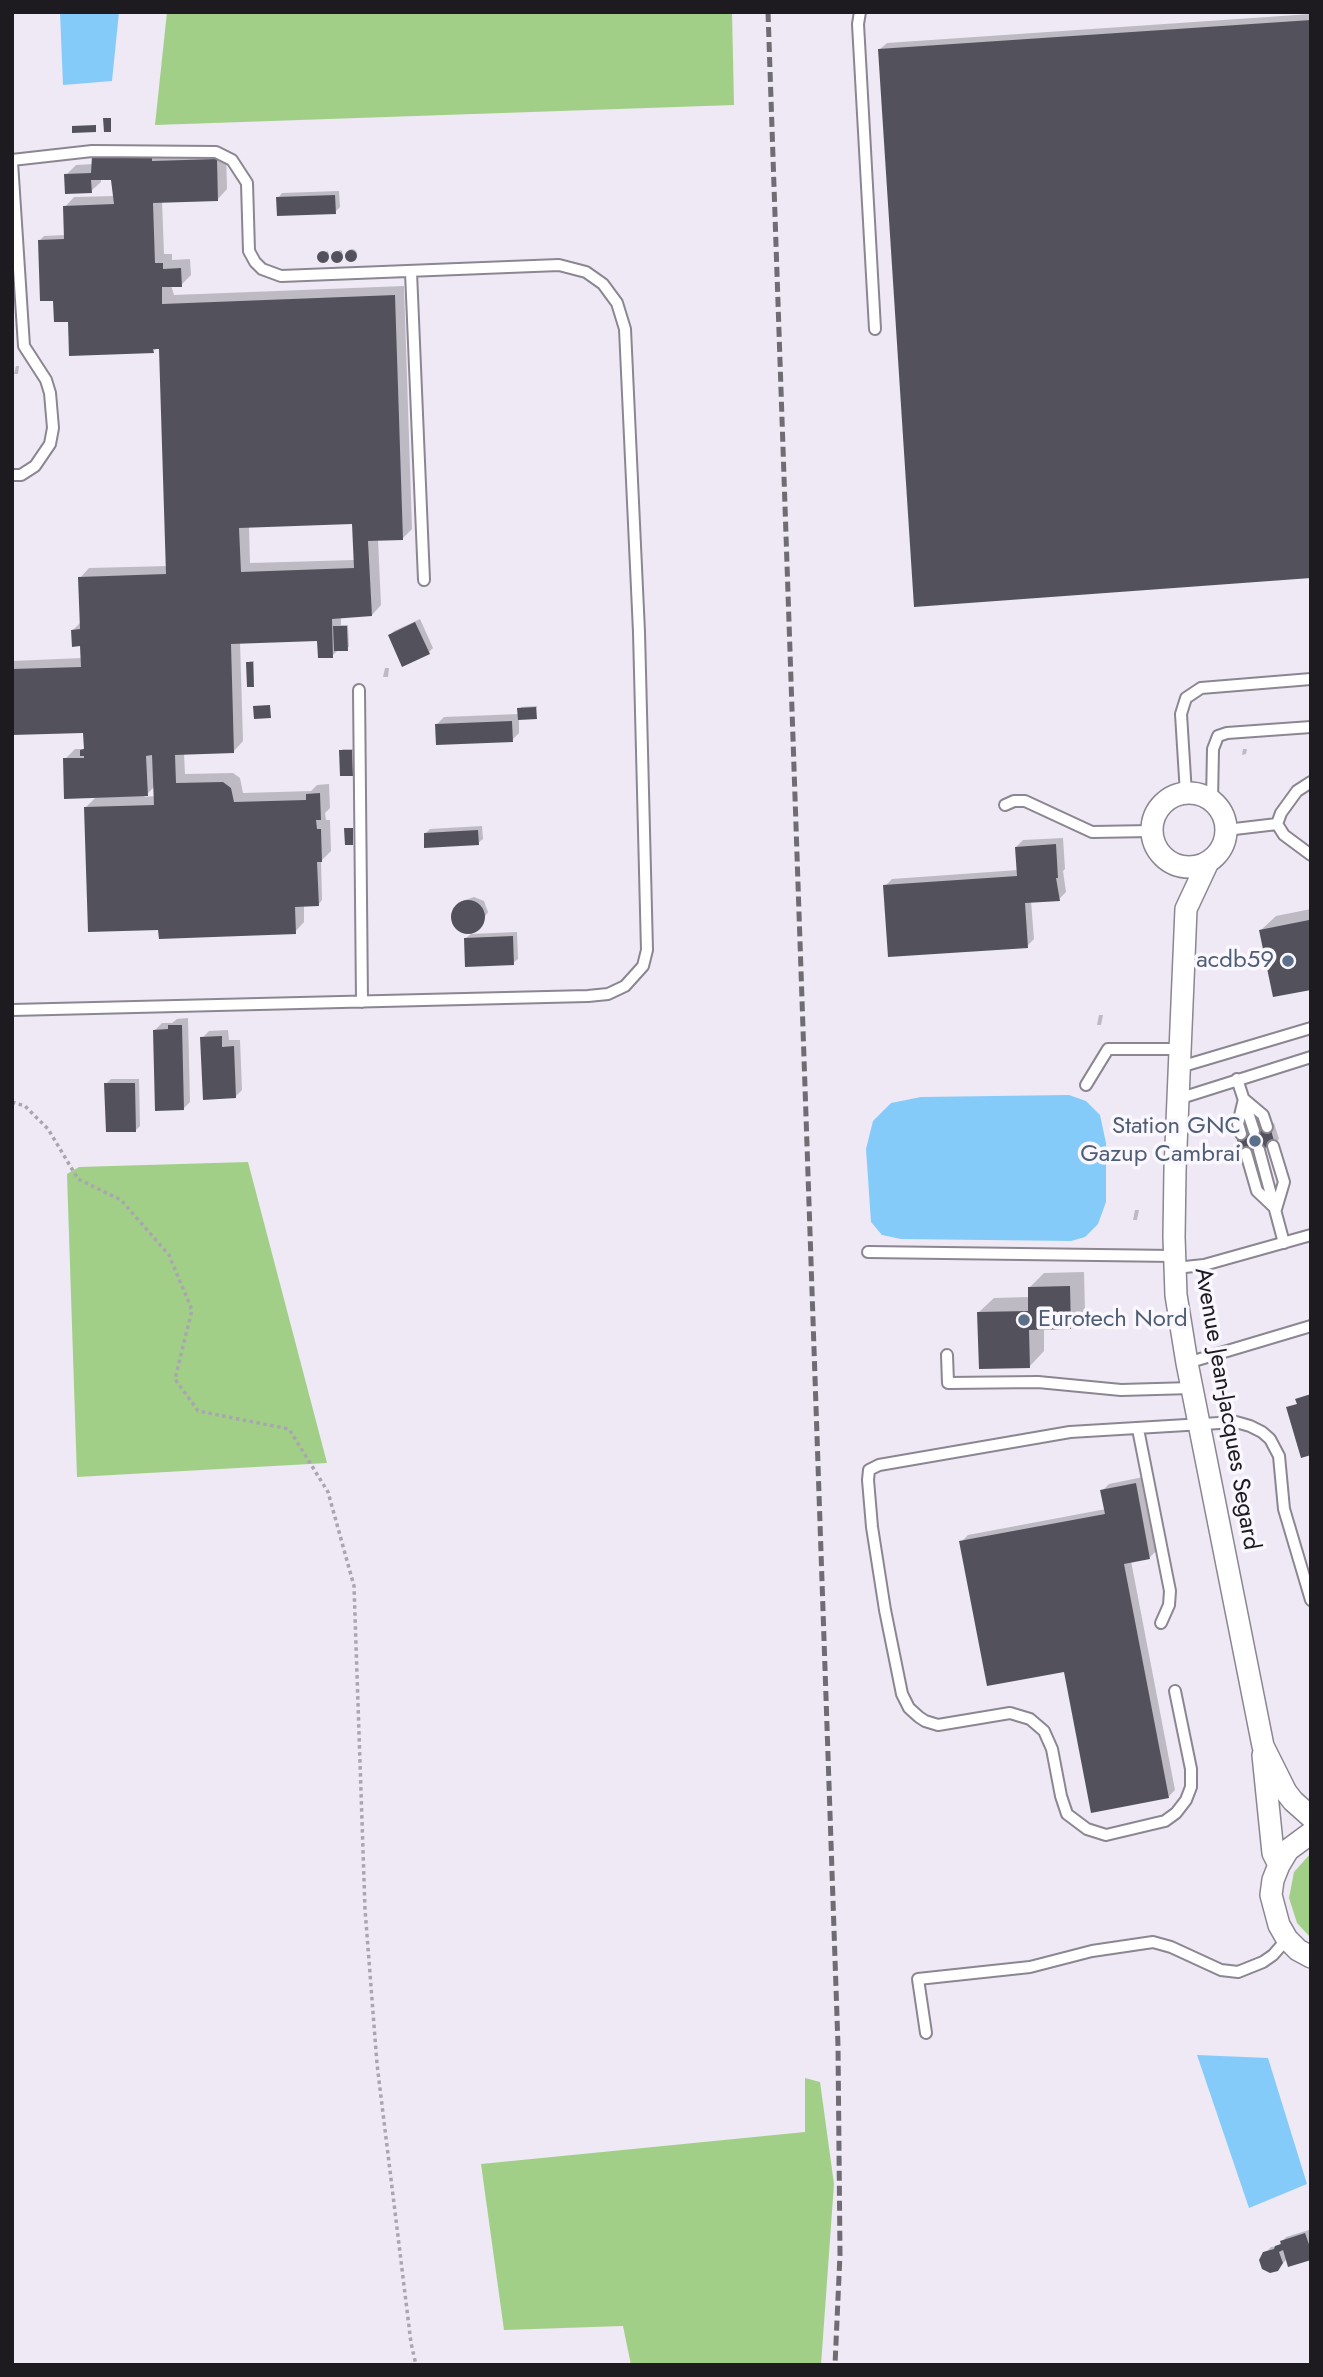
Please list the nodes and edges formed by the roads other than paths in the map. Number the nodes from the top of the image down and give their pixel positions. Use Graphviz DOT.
graph roads {
  1 [pos="860,12"];
  2 [pos="12,161"];
  3 [pos="411,272"];
  4 [pos="875,329"];
  5 [pos="12,475"];
  6 [pos="424,580"];
  7 [pos="1311,679"];
  8 [pos="359,690"];
  9 [pos="1311,727"];
  10 [pos="1311,782"];
  11 [pos="1186,794"];
  12 [pos="1212,801"];
  13 [pos="1005,805"];
  14 [pos="1277,824"];
  15 [pos="1226,830"];
  16 [pos="1152,831"];
  17 [pos="1311,855"];
  18 [pos="1167,860"];
  19 [pos="1208,862"];
  20 [pos="1186,909"];
  21 [pos="362,1002"];
  22 [pos="12,1010"];
  23 [pos="1311,1028"];
  24 [pos="1311,1057"];
  25 [pos="1180,1058"];
  26 [pos="1237,1079"];
  27 [pos="1086,1085"];
  28 [pos="1244,1098"];
  29 [pos="1178,1099"];
  30 [pos="1267,1127"];
  31 [pos="1254,1131"];
  32 [pos="1241,1134"];
  33 [pos="1273,1146"];
  34 [pos="1259,1150"];
  35 [pos="1246,1153"];
  36 [pos="1276,1209"];
  37 [pos="1311,1234"];
  38 [pos="1284,1243"];
  39 [pos="868,1252"];
  40 [pos="1175,1262"];
  41 [pos="1311,1326"];
  42 [pos="947,1355"];
  43 [pos="1187,1363"];
  44 [pos="1192,1388"];
  45 [pos="1199,1426"];
  46 [pos="1138,1429"];
  47 [pos="1311,1600"];
  48 [pos="1161,1623"];
  49 [pos="1175,1691"];
  50 [pos="1263,1746"];
  51 [pos="1311,1817"];
  52 [pos="1311,1833"];
  53 [pos="1279,1865"];
  54 [pos="1287,1939"];
  55 [pos="1311,1957"];
  56 [pos="926,2033"];
  1 -- 4 [label="lane"];
  2 -- 3 [label="lane"];
  2 -- 5 [label="lane"];
  3 -- 6 [label="lane"];
  3 -- 21 [label="lane"];
  7 -- 11 [label="lane"];
  8 -- 21 [label="lane"];
  9 -- 12 [label="lane"];
  10 -- 14 [label="lane"];
  11 -- 12 [label="street"];
  11 -- 16 [label="street"];
  12 -- 15 [label="street"];
  13 -- 16 [label="lane"];
  14 -- 15 [label="lane"];
  14 -- 17 [label="lane"];
  15 -- 19 [label="street"];
  16 -- 18 [label="street"];
  18 -- 19 [label="street"];
  18 -- 20 [label="street, Avenue Jean-Jacques Segard"];
  19 -- 20 [label="street, Avenue Jean-Jacques Segard"];
  20 -- 25 [label="street, Avenue Jean-Jacques Segard"];
  21 -- 22 [label="lane"];
  23 -- 25 [label="lane"];
  24 -- 26 [label="lane"];
  25 -- 27 [label="lane"];
  25 -- 29 [label="street, Avenue Jean-Jacques Segard"];
  26 -- 28 [label="lane"];
  26 -- 29 [label="lane"];
  28 -- 30 [label="lane"];
  28 -- 31 [label="lane"];
  28 -- 32 [label="lane"];
  29 -- 40 [label="street, Avenue Jean-Jacques Segard"];
  33 -- 36 [label="lane"];
  34 -- 36 [label="lane"];
  35 -- 36 [label="lane"];
  36 -- 38 [label="lane"];
  37 -- 38 [label="lane"];
  38 -- 40 [label="lane"];
  39 -- 40 [label="lane"];
  40 -- 43 [label="street, Avenue Jean-Jacques Segard"];
  41 -- 43 [label="lane"];
  42 -- 44 [label="lane"];
  43 -- 44 [label="street, Avenue Jean-Jacques Segard"];
  44 -- 45 [label="street, Avenue Jean-Jacques Segard"];
  45 -- 46 [label="lane"];
  45 -- 47 [label="lane"];
  45 -- 50 [label="street, Avenue Jean-Jacques Segard"];
  46 -- 48 [label="lane"];
  46 -- 49 [label="lane"];
  50 -- 51 [label="street, Avenue Jean-Jacques Segard"];
  50 -- 53 [label="street, Avenue Jean-Jacques Segard"];
  52 -- 53 [label="street"];
  53 -- 54 [label="street"];
  54 -- 55 [label="street"];
  54 -- 56 [label="lane"];
}
